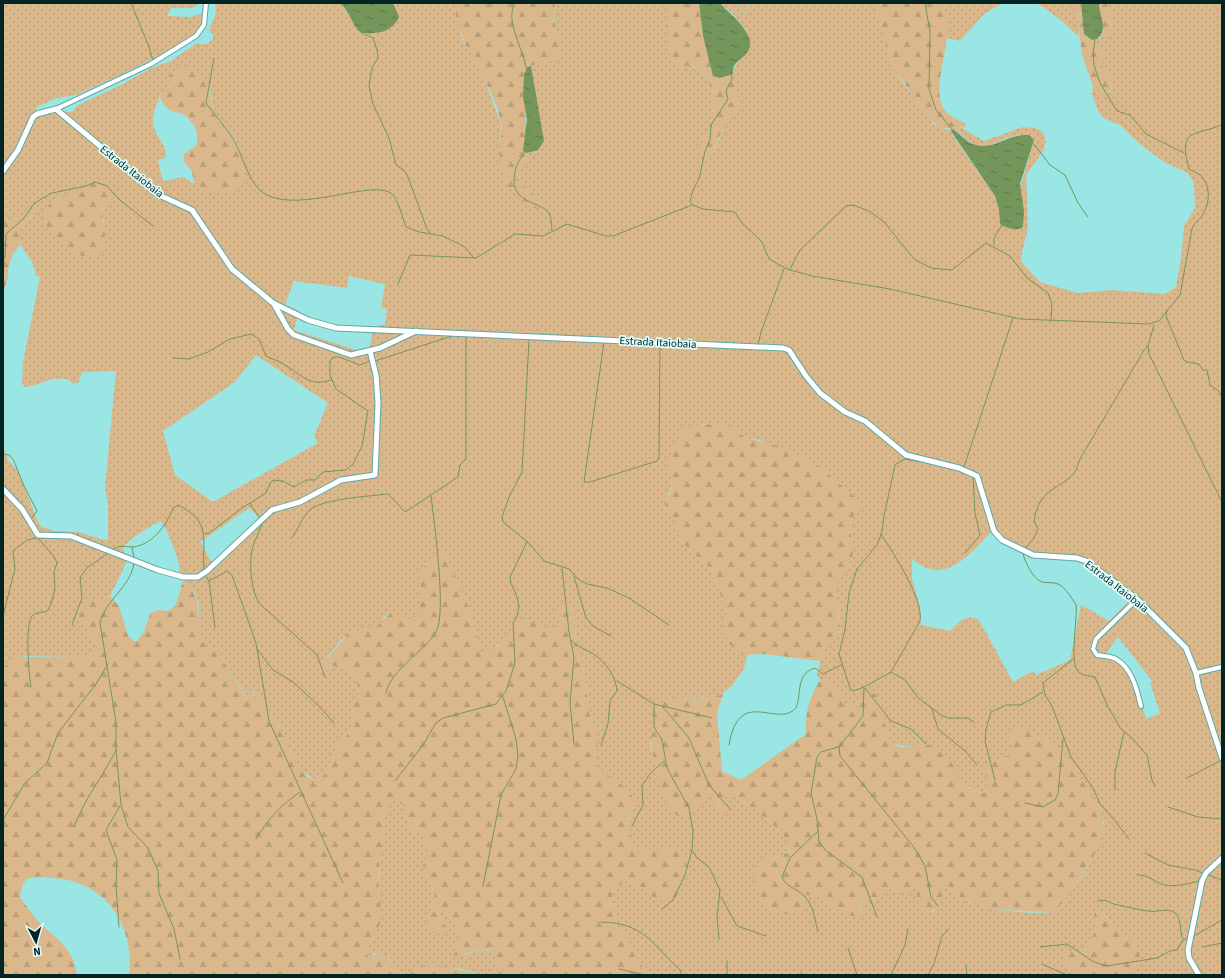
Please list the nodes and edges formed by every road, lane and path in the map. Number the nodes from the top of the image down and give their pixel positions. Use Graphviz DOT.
graph roads {
  1 [pos="206,3"];
  2 [pos="56,109"];
  3 [pos="3,171"];
  4 [pos="273,303"];
  5 [pos="417,330"];
  6 [pos="370,351"];
  7 [pos="3,489"];
  8 [pos="1137,599"];
  9 [pos="1222,667"];
  10 [pos="1196,673"];
  11 [pos="1141,706"];
  12 [pos="1222,758"];
  13 [pos="1222,858"];
  14 [pos="1199,975"];
  1 -- 2 [label="street"];
  2 -- 3 [label="street"];
  2 -- 4 [label="street, Estrada Itaiobaia"];
  4 -- 5 [label="street, Estrada Itaiobaia"];
  4 -- 6 [label="street"];
  5 -- 6 [label="street"];
  5 -- 8 [label="street, Estrada Itaiobaia"];
  6 -- 7 [label="street"];
  8 -- 10 [label="street, Estrada Itaiobaia"];
  8 -- 11 [label="street"];
  9 -- 10 [label="street"];
  10 -- 12 [label="street, Estrada Itaiobaia"];
  13 -- 14 [label="street"];
}
